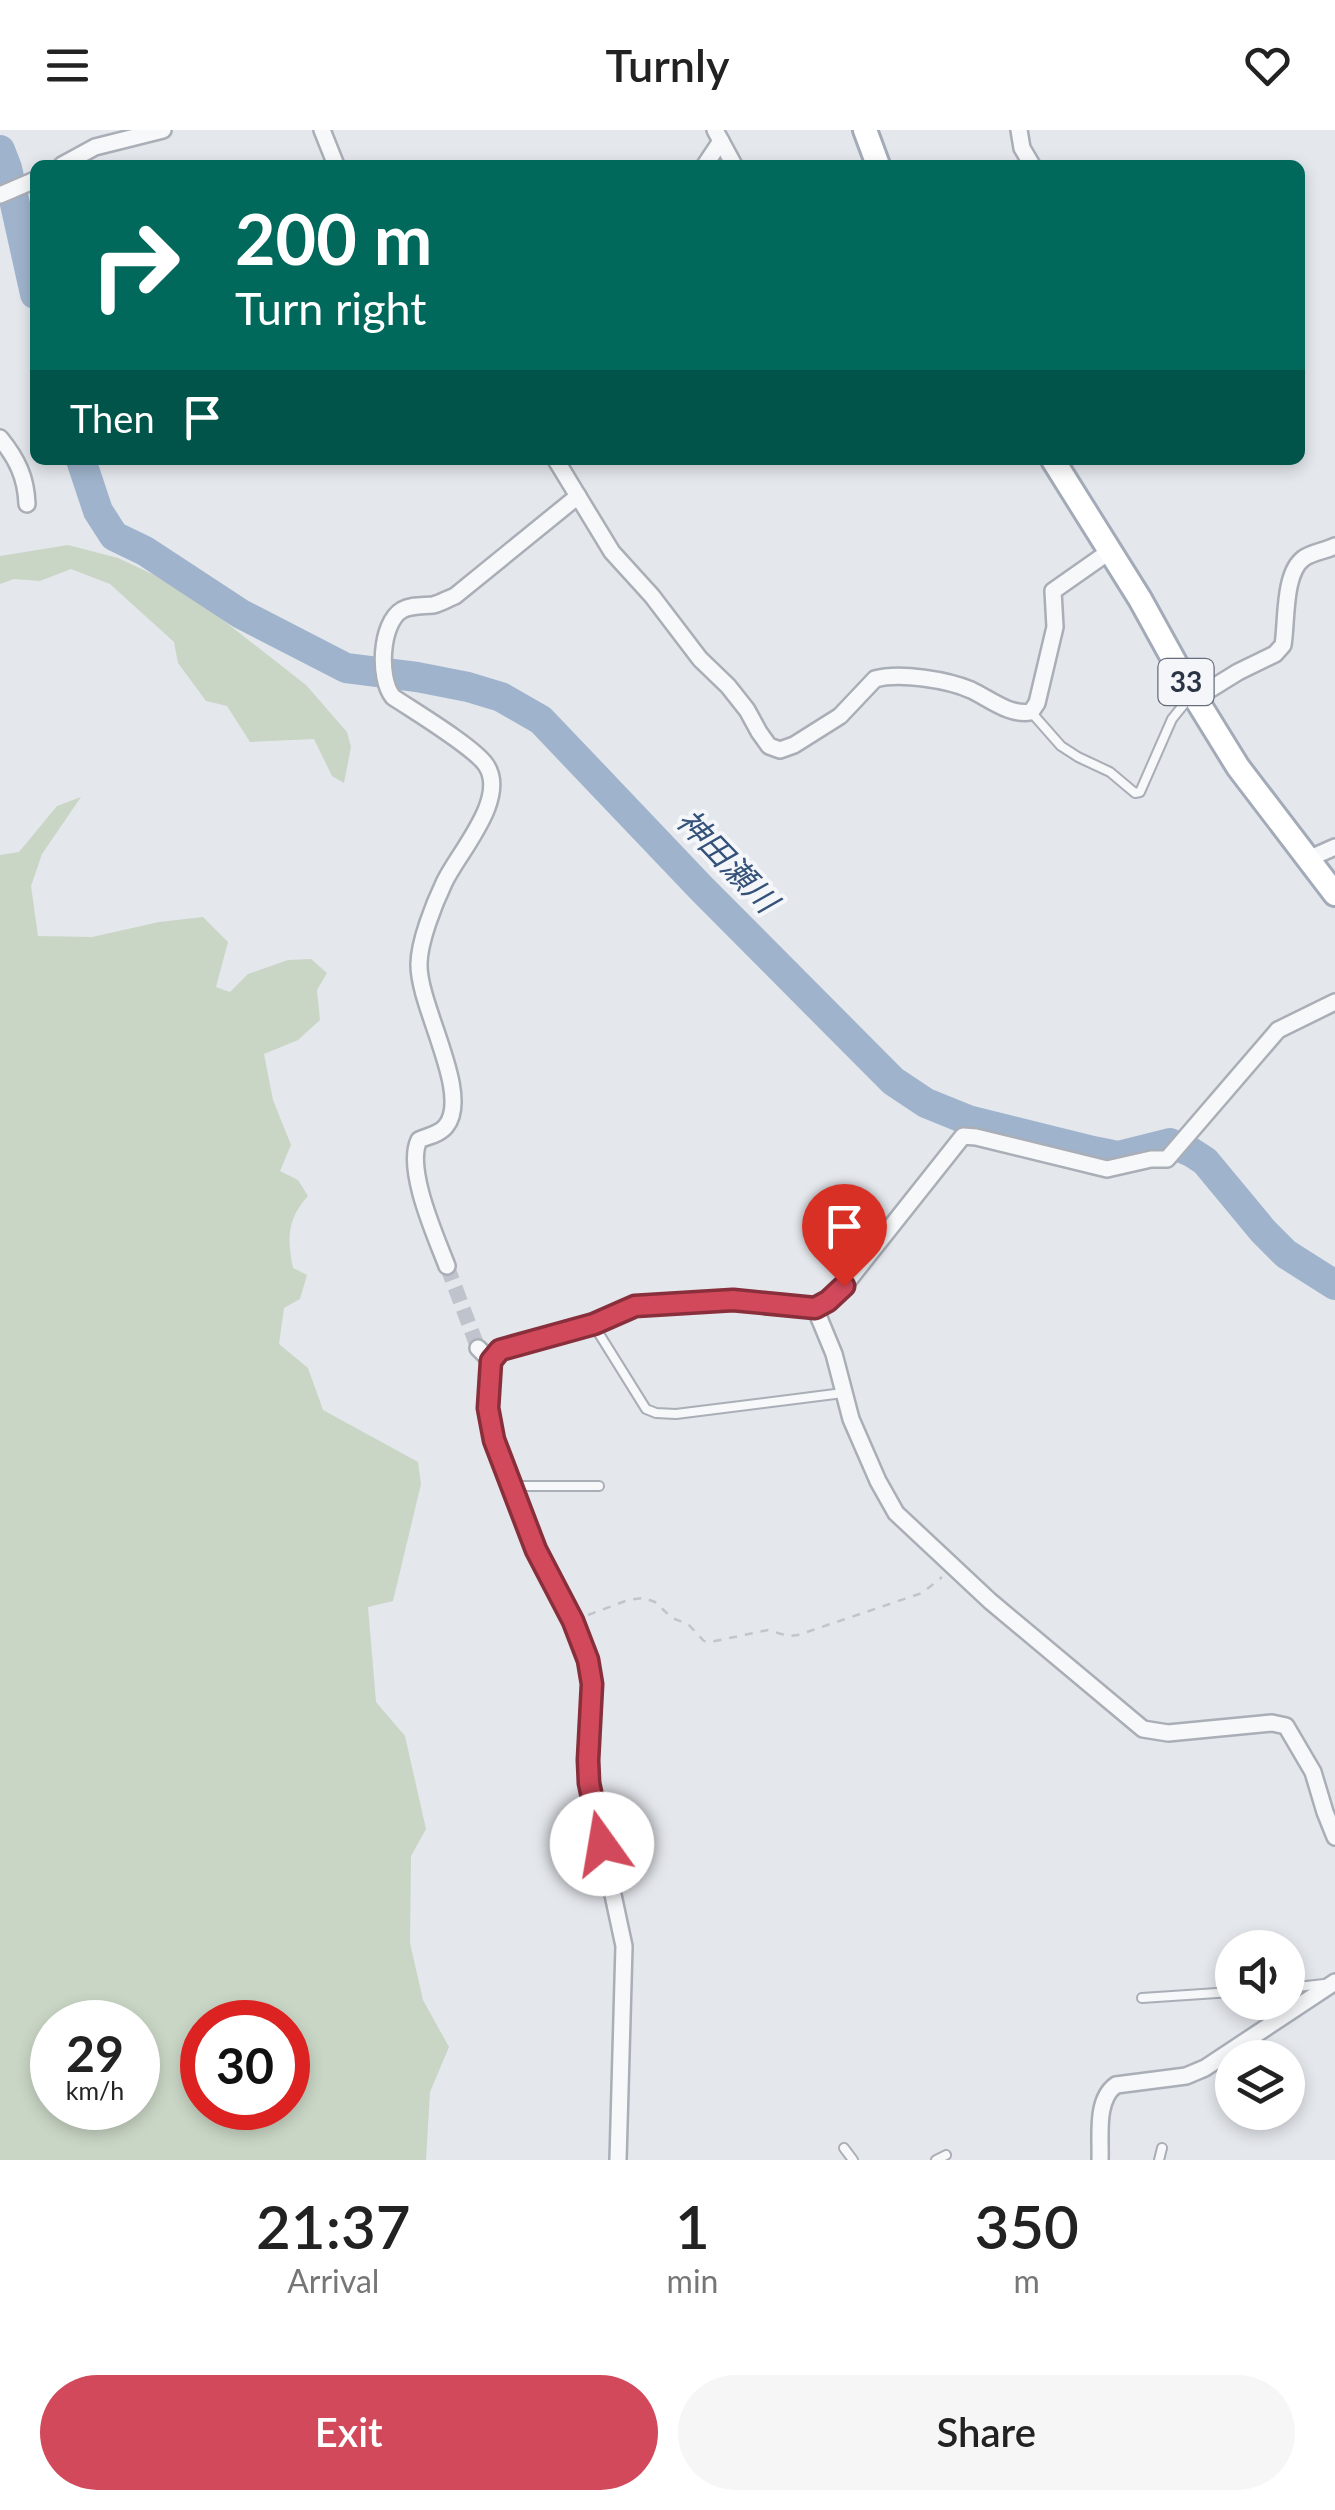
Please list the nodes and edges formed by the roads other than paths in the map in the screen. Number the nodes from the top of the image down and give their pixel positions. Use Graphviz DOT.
graph roads {
  1 [pos="164,130"];
  2 [pos="322,130"];
  3 [pos="864,130"];
  4 [pos="1019,130"];
  5 [pos="718,136"];
  6 [pos="71,160"];
  7 [pos="334,160"];
  8 [pos="707,160"];
  9 [pos="731,160"];
  10 [pos="876,160"];
  11 [pos="1029,160"];
  12 [pos="30,182"];
  13 [pos="0,195"];
  14 [pos="0,438"];
  15 [pos="559,465"];
  16 [pos="1057,465"];
  17 [pos="578,496"];
  18 [pos="27,504"];
  19 [pos="1335,546"];
  20 [pos="1110,551"];
  21 [pos="1195,696"];
  22 [pos="1031,712"];
  23 [pos="1335,848"];
  24 [pos="1308,858"];
  25 [pos="1335,894"];
  26 [pos="1335,1002"];
  27 [pos="447,1266"];
  28 [pos="815,1308"];
  29 [pos="594,1324"];
  30 [pos="478,1348"];
  31 [pos="491,1361"];
  32 [pos="843,1393"];
  33 [pos="512,1486"];
  34 [pos="599,1486"];
  35 [pos="1335,1837"];
  36 [pos="1331,1985"];
  37 [pos="1305,1986"];
  38 [pos="1215,1993"];
  39 [pos="1142,1998"];
  40 [pos="844,2148"];
  41 [pos="1162,2148"];
  42 [pos="946,2155"];
  43 [pos="618,2160"];
  44 [pos="853,2160"];
  45 [pos="936,2160"];
  46 [pos="1100,2160"];
  47 [pos="1159,2160"];
  1 -- 6 [label="street"];
  2 -- 7 [label="street"];
  3 -- 10 [label="main road"];
  4 -- 11 [label="street"];
  5 -- 8 [label="street"];
  5 -- 9 [label="street"];
  12 -- 13 [label="street"];
  14 -- 18 [label="street"];
  15 -- 17 [label="street"];
  16 -- 20 [label="main road, 33"];
  17 -- 22 [label="street"];
  17 -- 27 [label="street"];
  19 -- 21 [label="street"];
  20 -- 21 [label="main road, 33"];
  20 -- 22 [label="street"];
  21 -- 22 [label="lane"];
  21 -- 24 [label="main road, 33"];
  23 -- 24 [label="street"];
  24 -- 25 [label="main road, 33"];
  26 -- 28 [label="street"];
  28 -- 29 [label="street"];
  28 -- 32 [label="street"];
  29 -- 31 [label="street"];
  29 -- 32 [label="lane"];
  30 -- 31 [label="street"];
  31 -- 33 [label="street"];
  32 -- 35 [label="street"];
  33 -- 34 [label="lane"];
  33 -- 43 [label="street"];
  36 -- 37 [label="lane"];
  36 -- 46 [label="street"];
  38 -- 39 [label="lane"];
  40 -- 44 [label="lane"];
  41 -- 47 [label="lane"];
  42 -- 45 [label="lane"];
}
